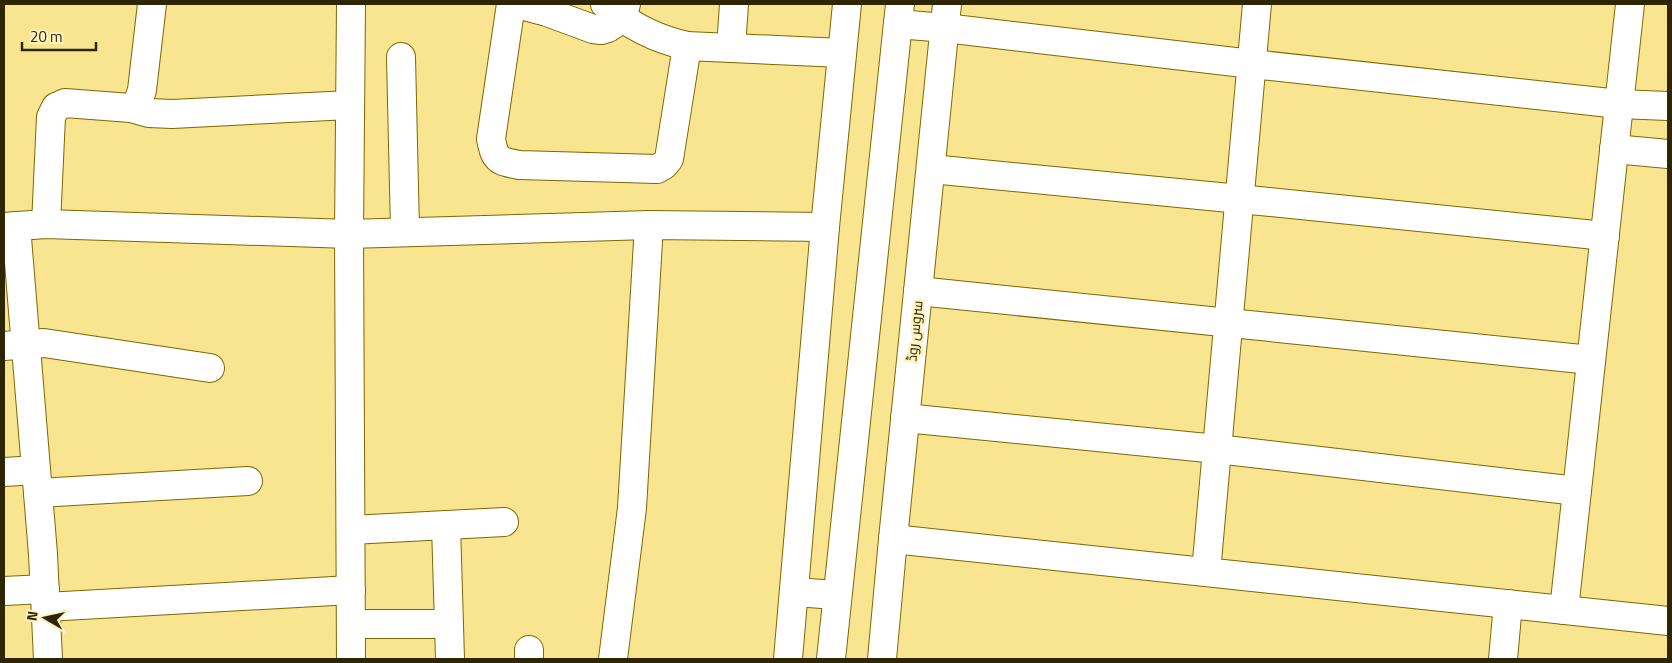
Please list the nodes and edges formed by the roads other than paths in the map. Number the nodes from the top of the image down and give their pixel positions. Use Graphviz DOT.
graph roads {
  1 [pos="152,4"];
  2 [pos="351,4"];
  3 [pos="510,4"];
  4 [pos="518,4"];
  5 [pos="734,4"];
  6 [pos="847,4"];
  7 [pos="1257,4"];
  8 [pos="1630,4"];
  9 [pos="617,9"];
  10 [pos="899,14"];
  11 [pos="946,16"];
  12 [pos="687,46"];
  13 [pos="731,48"];
  14 [pos="842,53"];
  15 [pos="401,57"];
  16 [pos="1252,64"];
  17 [pos="1619,104"];
  18 [pos="350,105"];
  19 [pos="1668,106"];
  20 [pos="131,108"];
  21 [pos="1614,149"];
  22 [pos="1668,154"];
  23 [pos="931,169"];
  24 [pos="1240,199"];
  25 [pos="46,224"];
  26 [pos="649,224"];
  27 [pos="10,226"];
  28 [pos="825,227"];
  29 [pos="405,231"];
  30 [pos="349,234"];
  31 [pos="1605,236"];
  32 [pos="918,291"];
  33 [pos="1228,324"];
  34 [pos="15,345"];
  35 [pos="1591,360"];
  36 [pos="210,368"];
  37 [pos="905,418"];
  38 [pos="1217,449"];
  39 [pos="4,472"];
  40 [pos="37,482"];
  41 [pos="248,482"];
  42 [pos="1577,491"];
  43 [pos="504,522"];
  44 [pos="446,525"];
  45 [pos="351,530"];
  46 [pos="893,539"];
  47 [pos="1206,572"];
  48 [pos="351,590"];
  49 [pos="4,591"];
  50 [pos="794,592"];
  51 [pos="836,595"];
  52 [pos="45,598"];
  53 [pos="1508,604"];
  54 [pos="1564,610"];
  55 [pos="1668,621"];
  56 [pos="351,624"];
  57 [pos="449,624"];
  58 [pos="48,659"];
  59 [pos="351,659"];
  60 [pos="450,659"];
  61 [pos="613,659"];
  62 [pos="788,659"];
  63 [pos="831,659"];
  64 [pos="882,659"];
  65 [pos="1503,659"];
  1 -- 20 [label="street"];
  2 -- 18 [label="street"];
  3 -- 12 [label="street"];
  4 -- 9 [label="street"];
  5 -- 13 [label="street"];
  6 -- 14 [label="street"];
  7 -- 16 [label="street"];
  8 -- 17 [label="street"];
  9 -- 12 [label="street"];
  10 -- 11 [label="street"];
  10 -- 51 [label="street"];
  11 -- 16 [label="street"];
  11 -- 23 [label="street, سروس روڈ"];
  12 -- 13 [label="street"];
  13 -- 14 [label="street"];
  14 -- 28 [label="street"];
  15 -- 29 [label="street"];
  16 -- 17 [label="street"];
  16 -- 24 [label="street"];
  17 -- 19 [label="street"];
  17 -- 21 [label="street"];
  18 -- 20 [label="street"];
  18 -- 30 [label="street"];
  20 -- 25 [label="street"];
  21 -- 22 [label="street"];
  21 -- 31 [label="street"];
  23 -- 24 [label="street"];
  23 -- 32 [label="street, سروس روڈ"];
  24 -- 31 [label="street"];
  24 -- 33 [label="street"];
  25 -- 27 [label="street"];
  25 -- 30 [label="street"];
  26 -- 28 [label="street"];
  26 -- 29 [label="street"];
  26 -- 61 [label="street"];
  27 -- 34 [label="street"];
  28 -- 50 [label="street"];
  29 -- 30 [label="street"];
  30 -- 45 [label="street"];
  31 -- 35 [label="street"];
  32 -- 33 [label="street"];
  32 -- 37 [label="street, سروس روڈ"];
  33 -- 35 [label="street"];
  33 -- 38 [label="street"];
  34 -- 36 [label="street"];
  34 -- 40 [label="street"];
  35 -- 42 [label="street"];
  37 -- 38 [label="street"];
  37 -- 46 [label="street, سروس روڈ"];
  38 -- 42 [label="street"];
  38 -- 47 [label="street"];
  39 -- 40 [label="street"];
  40 -- 41 [label="street"];
  40 -- 52 [label="street"];
  42 -- 54 [label="street"];
  43 -- 44 [label="street"];
  44 -- 45 [label="street"];
  44 -- 57 [label="street"];
  45 -- 48 [label="street"];
  46 -- 47 [label="street"];
  46 -- 64 [label="street, سروس روڈ"];
  47 -- 53 [label="street"];
  48 -- 52 [label="street"];
  48 -- 56 [label="street"];
  49 -- 52 [label="street"];
  50 -- 51 [label="street"];
  50 -- 62 [label="street"];
  51 -- 63 [label="street"];
  52 -- 58 [label="street"];
  53 -- 54 [label="street"];
  53 -- 65 [label="street"];
  54 -- 55 [label="street"];
  56 -- 57 [label="street"];
  56 -- 59 [label="street"];
  57 -- 60 [label="street"];
}
